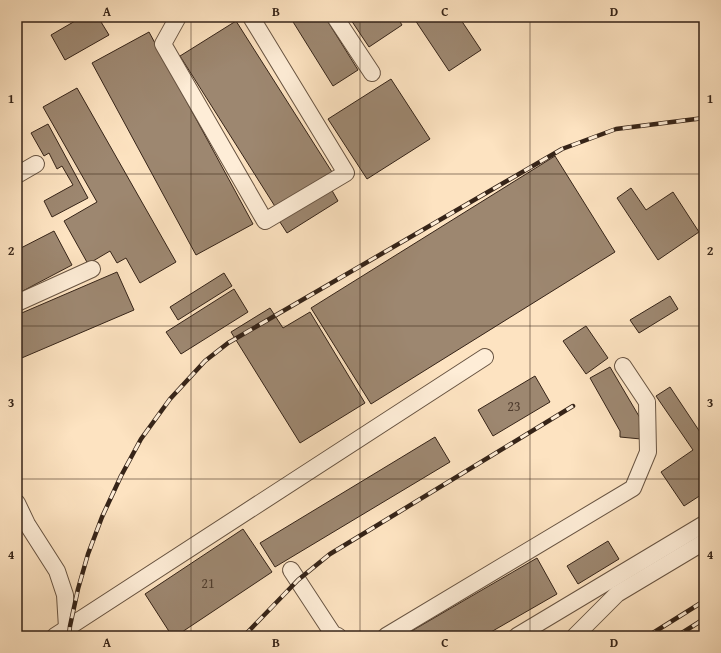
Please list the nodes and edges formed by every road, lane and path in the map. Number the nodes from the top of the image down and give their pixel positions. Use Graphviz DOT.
graph roads {
  1 [pos="178,17"];
  2 [pos="251,17"];
  3 [pos="335,17"];
  4 [pos="372,73"];
  5 [pos="36,164"];
  6 [pos="17,175"];
  7 [pos="92,269"];
  8 [pos="17,303"];
  9 [pos="485,357"];
  10 [pos="623,366"];
  11 [pos="17,503"];
  12 [pos="704,524"];
  13 [pos="704,542"];
  14 [pos="291,570"];
  15 [pos="60,632"];
  16 [pos="334,635"];
  17 [pos="386,636"];
  18 [pos="517,636"];
  19 [pos="574,636"];
  1 -- 2 [label="lane"];
  3 -- 4 [label="lane"];
  5 -- 6 [label="lane"];
  7 -- 8 [label="lane"];
  9 -- 15 [label="lane"];
  10 -- 17 [label="lane"];
  11 -- 15 [label="lane"];
  12 -- 18 [label="lane"];
  13 -- 19 [label="lane"];
  14 -- 16 [label="lane"];
}
